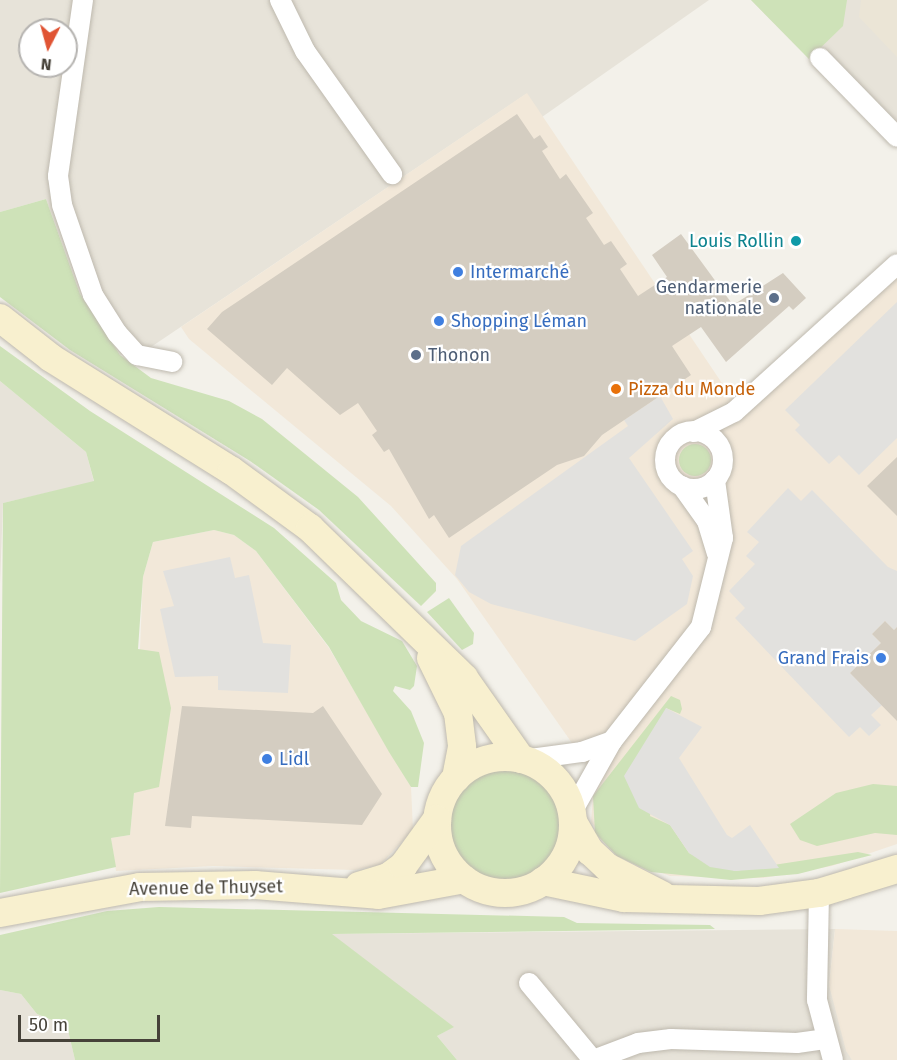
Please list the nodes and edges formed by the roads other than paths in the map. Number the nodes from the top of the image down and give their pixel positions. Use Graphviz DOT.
graph roads {
  1 [pos="83,0"];
  2 [pos="280,0"];
  3 [pos="820,58"];
  4 [pos="897,137"];
  5 [pos="392,174"];
  6 [pos="897,264"];
  7 [pos="0,318"];
  8 [pos="172,362"];
  9 [pos="734,412"];
  10 [pos="694,432"];
  11 [pos="721,448"];
  12 [pos="715,480"];
  13 [pos="682,486"];
  14 [pos="719,561"];
  15 [pos="418,634"];
  16 [pos="612,741"];
  17 [pos="522,760"];
  18 [pos="456,778"];
  19 [pos="572,817"];
  20 [pos="437,819"];
  21 [pos="897,869"];
  22 [pos="464,879"];
  23 [pos="543,881"];
  24 [pos="342,889"];
  25 [pos="819,892"];
  26 [pos="664,896"];
  27 [pos="0,913"];
  28 [pos="529,982"];
  29 [pos="825,1039"];
  30 [pos="592,1060"];
  31 [pos="833,1060"];
  1 -- 8 [label="street"];
  2 -- 5 [label="street"];
  3 -- 4 [label="street"];
  6 -- 9 [label="street"];
  7 -- 15 [label="main road"];
  9 -- 10 [label="street"];
  9 -- 11 [label="street"];
  10 -- 11 [label="street"];
  10 -- 13 [label="street"];
  11 -- 12 [label="street"];
  12 -- 13 [label="street"];
  12 -- 14 [label="street"];
  13 -- 14 [label="street"];
  14 -- 16 [label="street"];
  15 -- 17 [label="main road"];
  15 -- 18 [label="main road"];
  16 -- 17 [label="street"];
  16 -- 19 [label="street"];
  17 -- 18 [label="main road"];
  17 -- 19 [label="main road"];
  18 -- 20 [label="main road"];
  19 -- 23 [label="main road"];
  19 -- 26 [label="main road"];
  20 -- 22 [label="main road"];
  20 -- 24 [label="main road, Avenue de Thuyset"];
  21 -- 25 [label="main road"];
  22 -- 23 [label="main road"];
  22 -- 24 [label="main road, Avenue de Thuyset"];
  23 -- 26 [label="main road"];
  24 -- 27 [label="main road, Avenue de Thuyset"];
  25 -- 26 [label="main road"];
  25 -- 29 [label="street"];
  28 -- 30 [label="street"];
  29 -- 30 [label="street"];
  29 -- 31 [label="street"];
}
